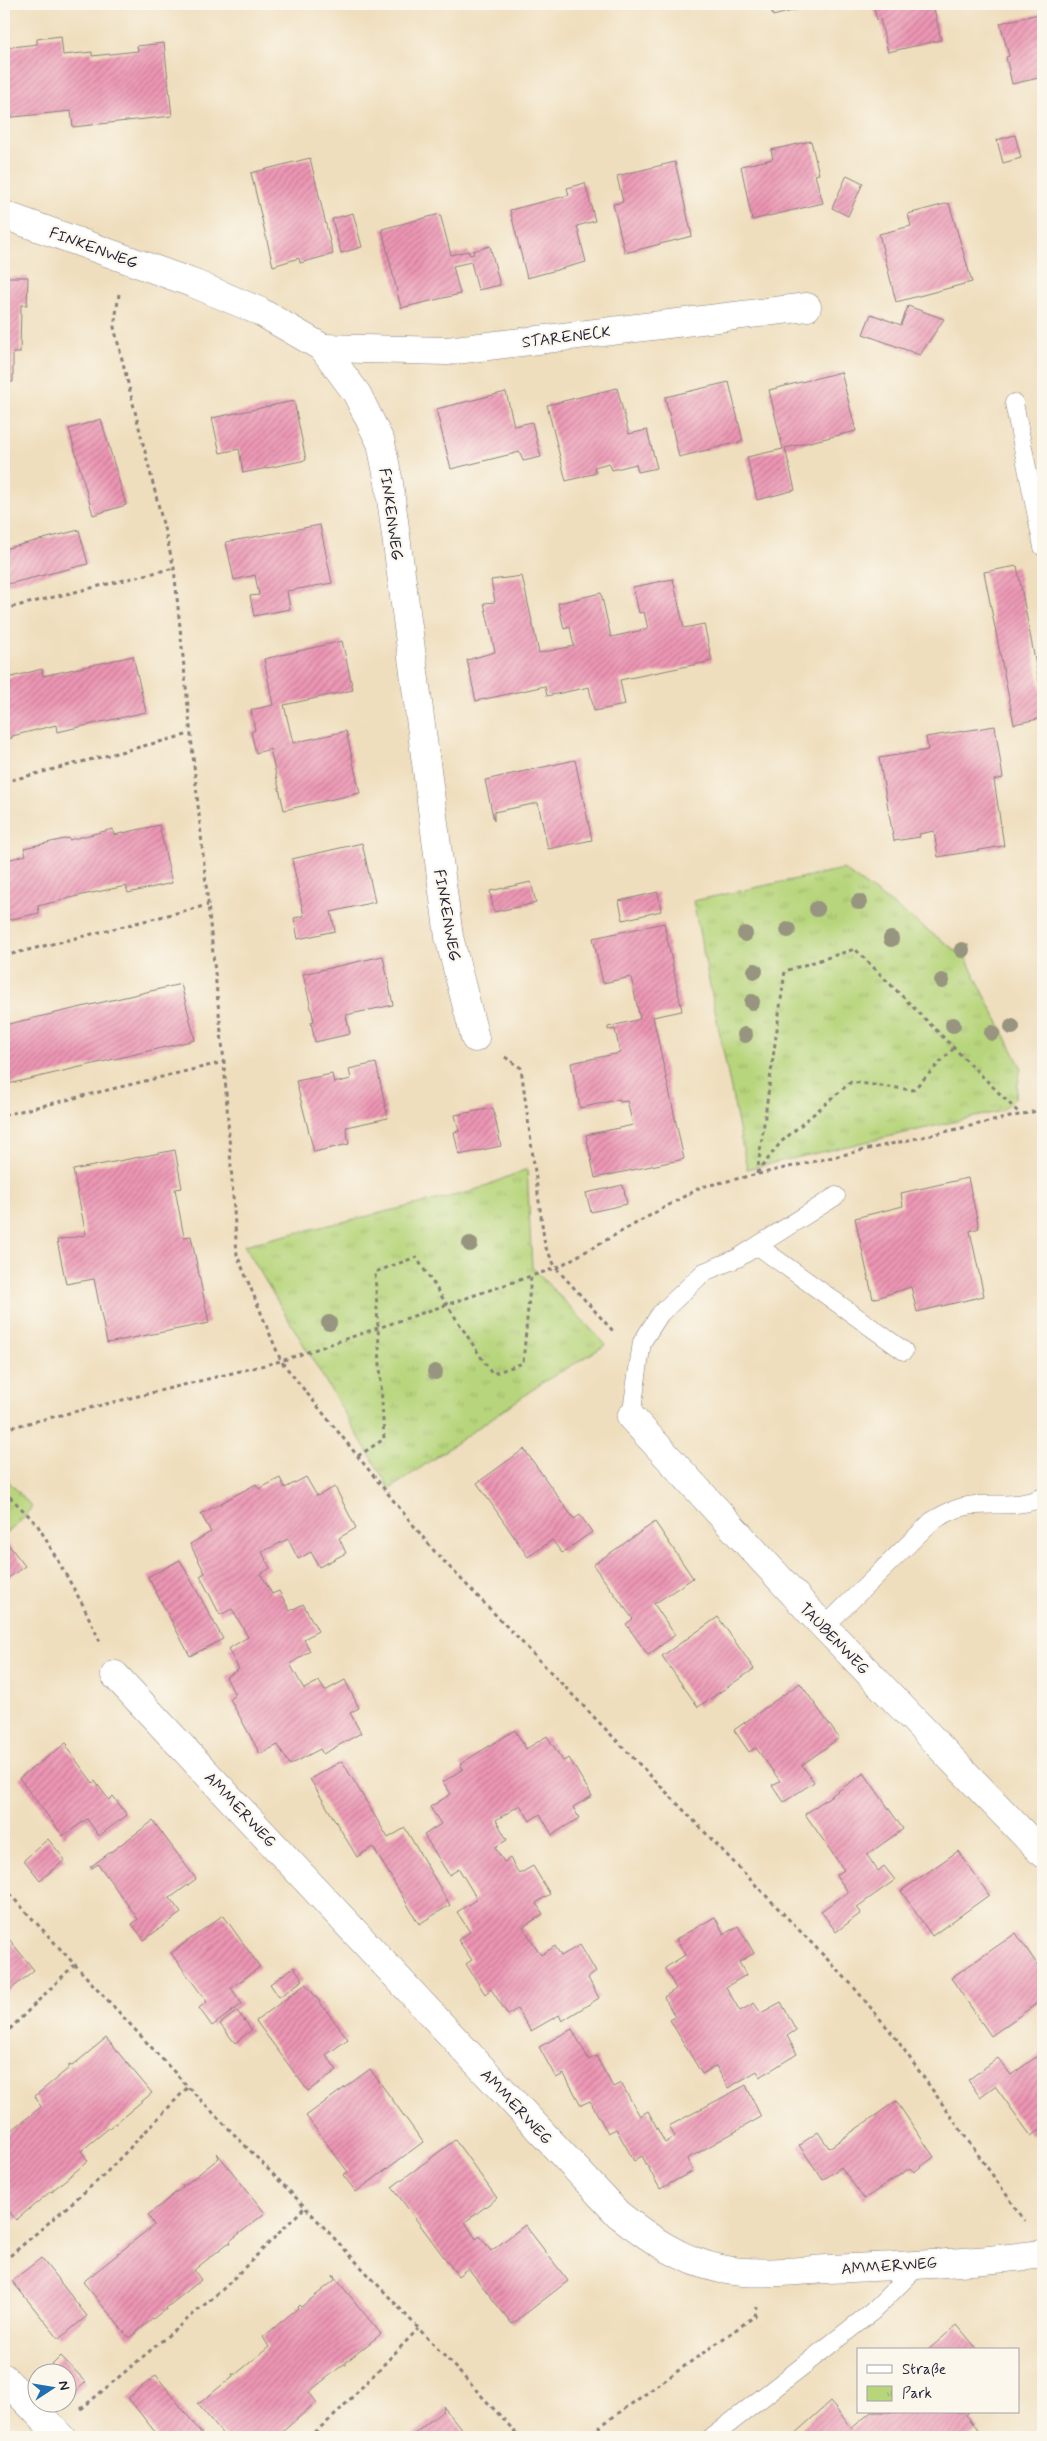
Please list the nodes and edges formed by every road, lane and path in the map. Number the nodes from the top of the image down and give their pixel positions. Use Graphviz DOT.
graph roads {
  1 [pos="4,215"];
  2 [pos="125,258"];
  3 [pos="807,307"];
  4 [pos="323,348"];
  5 [pos="1014,403"];
  6 [pos="1043,546"];
  7 [pos="174,568"];
  8 [pos="4,609"];
  9 [pos="190,734"];
  10 [pos="4,782"];
  11 [pos="208,905"];
  12 [pos="4,956"];
  13 [pos="475,1038"];
  14 [pos="954,1048"];
  15 [pos="224,1062"];
  16 [pos="1043,1098"];
  17 [pos="1042,1110"];
  18 [pos="4,1115"];
  19 [pos="1021,1115"];
  20 [pos="757,1174"];
  21 [pos="836,1196"];
  22 [pos="758,1246"];
  23 [pos="556,1268"];
  24 [pos="531,1276"];
  25 [pos="448,1304"];
  26 [pos="378,1329"];
  27 [pos="612,1329"];
  28 [pos="904,1351"];
  29 [pos="281,1361"];
  30 [pos="631,1417"];
  31 [pos="4,1429"];
  32 [pos="358,1456"];
  33 [pos="4,1491"];
  34 [pos="1043,1497"];
  35 [pos="824,1627"];
  36 [pos="115,1675"];
  37 [pos="1043,1854"];
  38 [pos="4,1888"];
  39 [pos="74,1965"];
  40 [pos="4,2035"];
  41 [pos="188,2087"];
  42 [pos="305,2207"];
  43 [pos="1039,2255"];
  44 [pos="4,2261"];
  45 [pos="920,2264"];
  46 [pos="766,2272"];
  47 [pos="418,2329"];
  48 [pos="4,2378"];
  49 [pos="58,2434"];
  50 [pos="308,2437"];
  51 [pos="520,2437"];
  52 [pos="585,2437"];
  53 [pos="712,2437"];
  1 -- 2 [label="street, FINKENWEG"];
  2 -- 4 [label="street, FINKENWEG"];
  2 -- 7 [label="path"];
  3 -- 4 [label="street, STARENECK"];
  4 -- 13 [label="street, FINKENWEG"];
  5 -- 6 [label="lane"];
  7 -- 8 [label="path"];
  7 -- 9 [label="path"];
  9 -- 10 [label="path"];
  9 -- 11 [label="path"];
  11 -- 12 [label="path"];
  11 -- 15 [label="path"];
  13 -- 23 [label="path"];
  14 -- 19 [label="path"];
  14 -- 20 [label="path"];
  14 -- 20 [label="path"];
  15 -- 18 [label="path"];
  15 -- 29 [label="path"];
  16 -- 17 [label="path"];
  17 -- 19 [label="path"];
  19 -- 20 [label="path"];
  20 -- 23 [label="path"];
  21 -- 22 [label="lane"];
  22 -- 28 [label="lane"];
  22 -- 30 [label="lane"];
  23 -- 24 [label="path"];
  23 -- 27 [label="path"];
  24 -- 25 [label="path"];
  24 -- 25 [label="path"];
  25 -- 26 [label="path"];
  25 -- 26 [label="path"];
  26 -- 29 [label="path"];
  26 -- 32 [label="path"];
  29 -- 31 [label="path"];
  29 -- 32 [label="path"];
  30 -- 35 [label="street, TAUBENWEG"];
  32 -- 43 [label="path"];
  33 -- 36 [label="path"];
  34 -- 35 [label="lane"];
  35 -- 37 [label="street, TAUBENWEG"];
  36 -- 46 [label="street, AMMERWEG"];
  38 -- 39 [label="path"];
  39 -- 40 [label="path"];
  39 -- 41 [label="path"];
  41 -- 42 [label="path"];
  41 -- 44 [label="path"];
  42 -- 47 [label="path"];
  42 -- 49 [label="path"];
  43 -- 45 [label="street, AMMERWEG"];
  45 -- 46 [label="street, AMMERWEG"];
  45 -- 53 [label="lane"];
  46 -- 52 [label="path"];
  47 -- 50 [label="path"];
  47 -- 51 [label="path"];
  48 -- 49 [label="street"];
}
